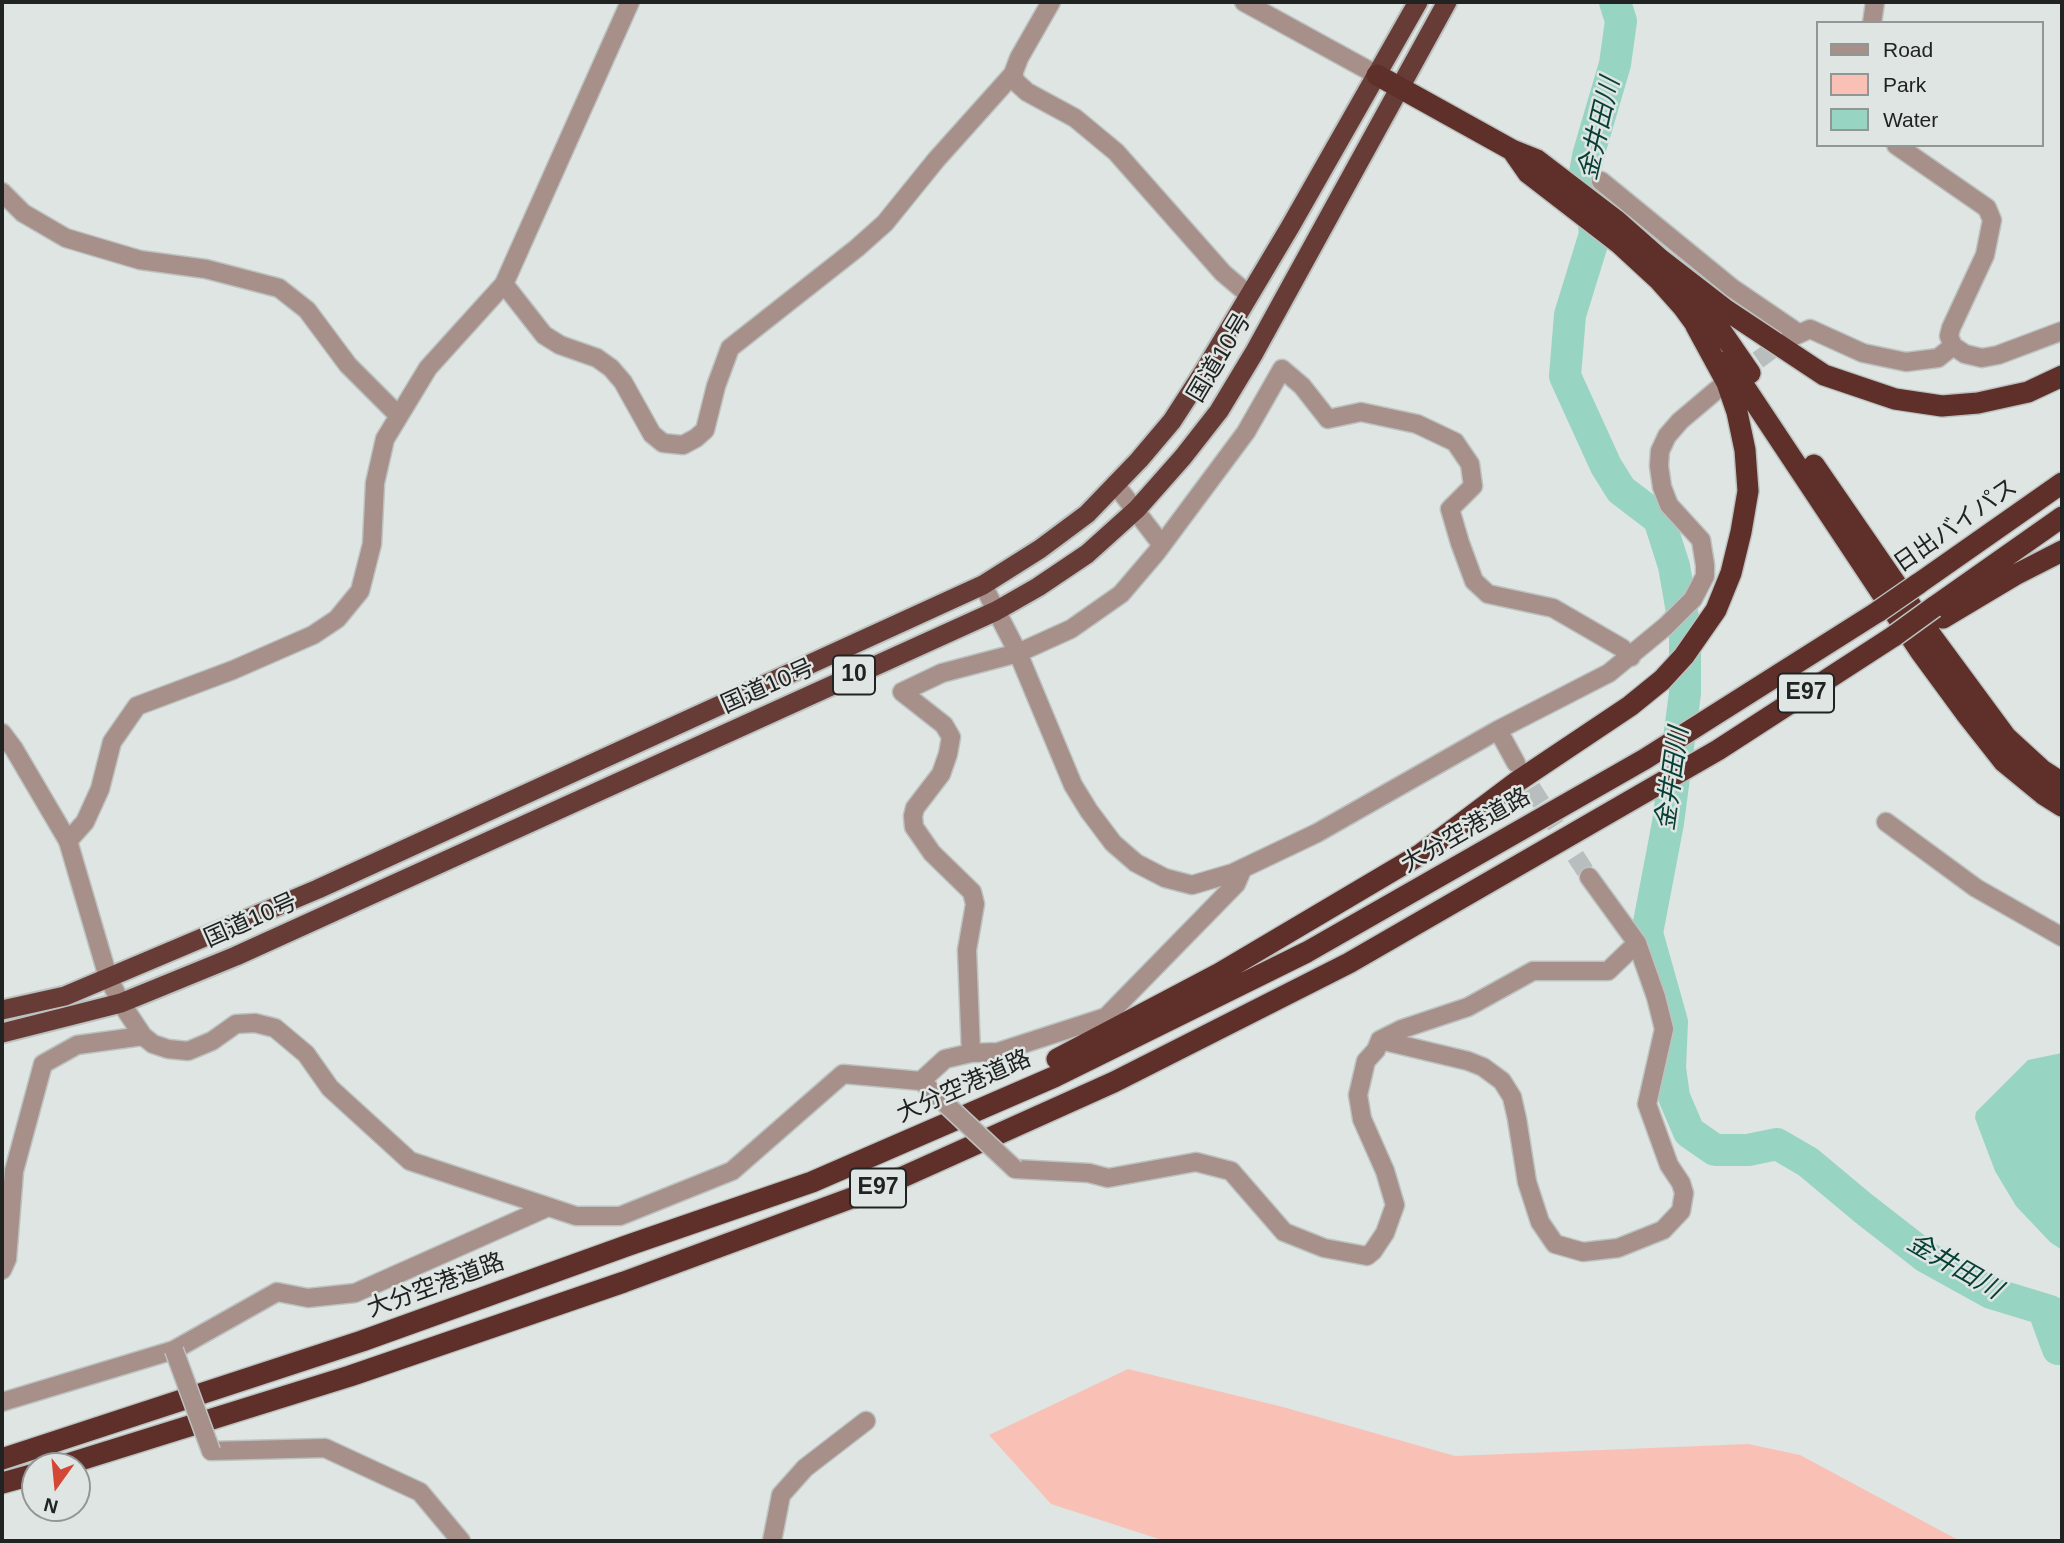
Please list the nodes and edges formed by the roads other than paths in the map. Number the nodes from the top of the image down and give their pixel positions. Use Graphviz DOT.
graph roads {
  1 [pos="630,2"];
  2 [pos="1051,2"];
  3 [pos="1244,2"];
  4 [pos="1418,2"];
  5 [pos="1447,2"];
  6 [pos="1875,2"];
  7 [pos="1871,21"];
  8 [pos="1013,74"];
  9 [pos="1377,75"];
  10 [pos="1399,87"];
  11 [pos="1899,147"];
  12 [pos="1512,150"];
  13 [pos="1601,181"];
  14 [pos="2,192"];
  15 [pos="1660,259"];
  16 [pos="504,285"];
  17 [pos="1249,295"];
  18 [pos="1696,326"];
  19 [pos="2062,331"];
  20 [pos="1953,346"];
  21 [pos="2062,376"];
  22 [pos="1719,388"];
  23 [pos="398,415"];
  24 [pos="2062,483"];
  25 [pos="1115,485"];
  26 [pos="1136,509"];
  27 [pos="2062,517"];
  28 [pos="1162,545"];
  29 [pos="2062,551"];
  30 [pos="983,584"];
  31 [pos="996,611"];
  32 [pos="1879,611"];
  33 [pos="1939,613"];
  34 [pos="1018,653"];
  35 [pos="1631,657"];
  36 [pos="1498,730"];
  37 [pos="2,733"];
  38 [pos="1516,763"];
  39 [pos="2062,783"];
  40 [pos="2062,806"];
  41 [pos="1886,822"];
  42 [pos="68,841"];
  43 [pos="1243,868"];
  44 [pos="1589,877"];
  45 [pos="2062,937"];
  46 [pos="1637,943"];
  47 [pos="108,976"];
  48 [pos="121,1003"];
  49 [pos="2,1010"];
  50 [pos="2,1033"];
  51 [pos="143,1036"];
  52 [pos="1380,1041"];
  53 [pos="971,1053"];
  54 [pos="927,1087"];
  55 [pos="812,1182"];
  56 [pos="546,1208"];
  57 [pos="2,1270"];
  58 [pos="174,1350"];
  59 [pos="2,1402"];
  60 [pos="866,1421"];
  61 [pos="91,1457"];
  62 [pos="2,1459"];
  63 [pos="21,1478"];
  64 [pos="2,1483"];
  65 [pos="461,1541"];
  66 [pos="772,1541"];
  1 -- 16 [label="street"];
  2 -- 8 [label="street"];
  3 -- 9 [label="street"];
  4 -- 9 [label="highway, 国道10号 / 10"];
  5 -- 10 [label="highway, 国道10号 / 10"];
  6 -- 7 [label="street"];
  8 -- 16 [label="street"];
  8 -- 17 [label="street"];
  9 -- 10 [label="highway"];
  9 -- 17 [label="highway, 国道10号 / 10"];
  10 -- 12 [label="highway"];
  10 -- 26 [label="highway, 国道10号 / 10"];
  11 -- 20 [label="street"];
  12 -- 15 [label="highway"];
  12 -- 18 [label="highway"];
  13 -- 20 [label="street"];
  14 -- 23 [label="street"];
  15 -- 21 [label="highway"];
  15 -- 39 [label="highway"];
  16 -- 23 [label="street"];
  17 -- 25 [label="highway, 国道10号 / 10"];
  18 -- 40 [label="highway"];
  18 -- 55 [label="highway"];
  19 -- 20 [label="street"];
  22 -- 35 [label="street"];
  23 -- 42 [label="street"];
  24 -- 32 [label="highway, 日出バイパス / E97, bridge"];
  25 -- 26 [label="street"];
  25 -- 30 [label="highway, 国道10号 / 10"];
  26 -- 28 [label="street"];
  26 -- 31 [label="highway, 国道10号 / 10"];
  27 -- 33 [label="highway, E97"];
  28 -- 34 [label="street"];
  28 -- 35 [label="street"];
  29 -- 33 [label="highway"];
  30 -- 31 [label="street"];
  30 -- 47 [label="highway, 国道10号 / 10"];
  31 -- 34 [label="street"];
  31 -- 48 [label="highway, 国道10号 / 10"];
  32 -- 55 [label="highway, 大分空港道路 / E97"];
  33 -- 61 [label="highway, E97, bridge"];
  34 -- 43 [label="street"];
  34 -- 53 [label="street"];
  35 -- 36 [label="street"];
  36 -- 38 [label="street"];
  36 -- 43 [label="street"];
  37 -- 42 [label="street"];
  41 -- 45 [label="street"];
  42 -- 47 [label="street"];
  43 -- 53 [label="street"];
  44 -- 46 [label="street"];
  46 -- 52 [label="street"];
  46 -- 52 [label="street"];
  47 -- 48 [label="street"];
  47 -- 49 [label="highway, 国道10号 / 10"];
  48 -- 50 [label="highway, 国道10号 / 10"];
  48 -- 51 [label="street"];
  51 -- 56 [label="street"];
  51 -- 57 [label="street"];
  52 -- 54 [label="street, bridge"];
  53 -- 54 [label="street"];
  54 -- 56 [label="street"];
  55 -- 62 [label="highway, 大分空港道路 / E97"];
  56 -- 58 [label="street"];
  58 -- 59 [label="street"];
  58 -- 65 [label="street, bridge"];
  60 -- 66 [label="street"];
  63 -- 64 [label="highway"];
}
